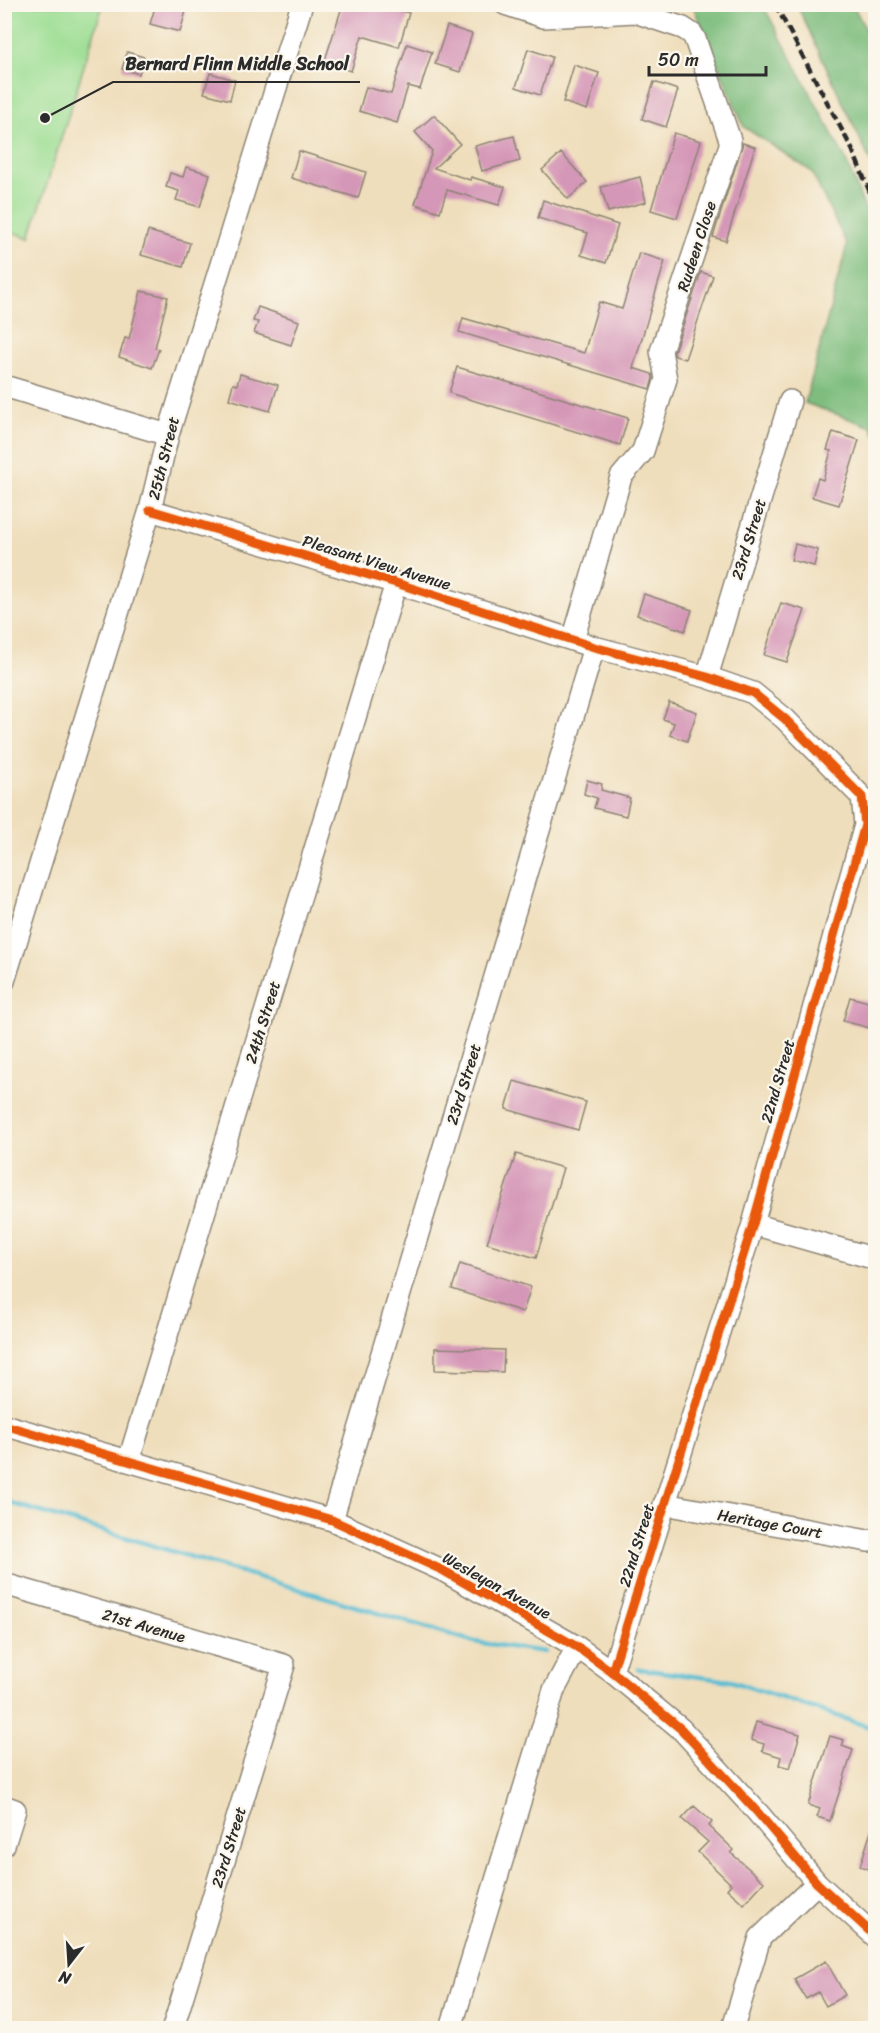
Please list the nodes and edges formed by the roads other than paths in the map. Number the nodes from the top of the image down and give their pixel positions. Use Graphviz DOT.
graph roads {
  1 [pos="302,4"];
  2 [pos="505,4"];
  3 [pos="4,386"];
  4 [pos="790,401"];
  5 [pos="168,435"];
  6 [pos="150,510"];
  7 [pos="396,583"];
  8 [pos="573,640"];
  9 [pos="594,647"];
  10 [pos="706,677"];
  11 [pos="4,981"];
  12 [pos="753,1224"];
  13 [pos="876,1259"];
  14 [pos="4,1425"];
  15 [pos="129,1460"];
  16 [pos="664,1503"];
  17 [pos="332,1520"];
  18 [pos="876,1539"];
  19 [pos="4,1584"];
  20 [pos="577,1647"];
  21 [pos="284,1665"];
  22 [pos="612,1672"];
  23 [pos="10,1808"];
  24 [pos="4,1845"];
  25 [pos="817,1883"];
  26 [pos="876,1937"];
  27 [pos="173,2028"];
  28 [pos="451,2028"];
  29 [pos="733,2028"];
  1 -- 5 [label="street, 25th Street"];
  2 -- 8 [label="street, Rudeen Close"];
  3 -- 5 [label="street"];
  4 -- 10 [label="street, 23rd Street"];
  5 -- 6 [label="street, 25th Street"];
  6 -- 7 [label="street, Pleasant View Avenue"];
  6 -- 11 [label="street, 25th Street"];
  7 -- 8 [label="street, Pleasant View Avenue"];
  7 -- 15 [label="street, 24th Street"];
  8 -- 9 [label="street, Pleasant View Avenue"];
  9 -- 10 [label="street, 22nd Street"];
  9 -- 17 [label="street, 23rd Street"];
  10 -- 12 [label="street, 22nd Street"];
  12 -- 13 [label="street"];
  12 -- 16 [label="street, 22nd Street"];
  14 -- 15 [label="street, Wesleyan Avenue"];
  15 -- 17 [label="street, Wesleyan Avenue"];
  16 -- 18 [label="street, Heritage Court"];
  16 -- 22 [label="street, 22nd Street"];
  17 -- 20 [label="street, Wesleyan Avenue"];
  19 -- 21 [label="street, 21st Avenue"];
  20 -- 22 [label="street, Wesleyan Avenue"];
  20 -- 28 [label="street"];
  21 -- 27 [label="street, 23rd Street"];
  22 -- 25 [label="street, Wesleyan Avenue"];
  23 -- 24 [label="street"];
  25 -- 26 [label="street, Wesleyan Avenue"];
  25 -- 29 [label="street"];
}
